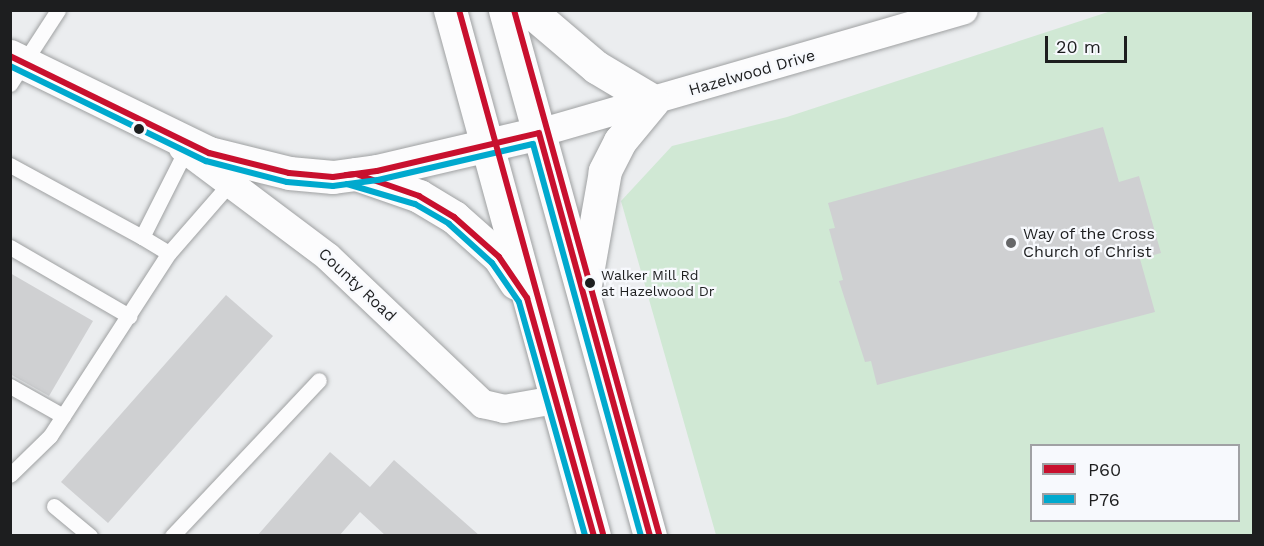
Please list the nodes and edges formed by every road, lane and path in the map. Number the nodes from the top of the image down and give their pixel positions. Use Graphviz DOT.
graph roads {
  1 [pos="58,10"];
  2 [pos="450,10"];
  3 [pos="505,10"];
  4 [pos="529,10"];
  5 [pos="964,10"];
  6 [pos="923,16"];
  7 [pos="16,68"];
  8 [pos="653,101"];
  9 [pos="539,133"];
  10 [pos="174,142"];
  11 [pos="486,147"];
  12 [pos="10,165"];
  13 [pos="356,174"];
  14 [pos="230,183"];
  15 [pos="142,237"];
  16 [pos="10,247"];
  17 [pos="169,253"];
  18 [pos="527,298"];
  19 [pos="583,298"];
  20 [pos="129,316"];
  21 [pos="319,380"];
  22 [pos="10,386"];
  23 [pos="555,400"];
  24 [pos="63,417"];
  25 [pos="10,475"];
  26 [pos="54,506"];
  27 [pos="90,536"];
  28 [pos="172,536"];
  29 [pos="594,536"];
  30 [pos="651,536"];
  1 -- 7 [label="lane"];
  2 -- 11 [label="main road"];
  3 -- 9 [label="main road"];
  4 -- 8 [label="main road"];
  5 -- 6 [label="street, Hazelwood Drive"];
  6 -- 8 [label="street, Hazelwood Drive"];
  7 -- 10 [label="main road, County Road"];
  8 -- 9 [label="street, Hazelwood Drive"];
  8 -- 19 [label="main road"];
  9 -- 11 [label="main road, County Road"];
  9 -- 19 [label="main road"];
  10 -- 13 [label="main road, County Road"];
  10 -- 14 [label="street, County Road"];
  10 -- 15 [label="lane"];
  11 -- 13 [label="main road, County Road"];
  11 -- 18 [label="main road"];
  12 -- 15 [label="lane"];
  13 -- 18 [label="main road"];
  14 -- 17 [label="lane"];
  14 -- 23 [label="street, County Road"];
  15 -- 17 [label="lane"];
  16 -- 20 [label="lane"];
  17 -- 20 [label="lane"];
  18 -- 23 [label="main road"];
  19 -- 30 [label="main road"];
  20 -- 24 [label="lane"];
  21 -- 28 [label="lane"];
  22 -- 24 [label="lane"];
  23 -- 29 [label="main road"];
  24 -- 25 [label="lane"];
  26 -- 27 [label="lane"];
}
